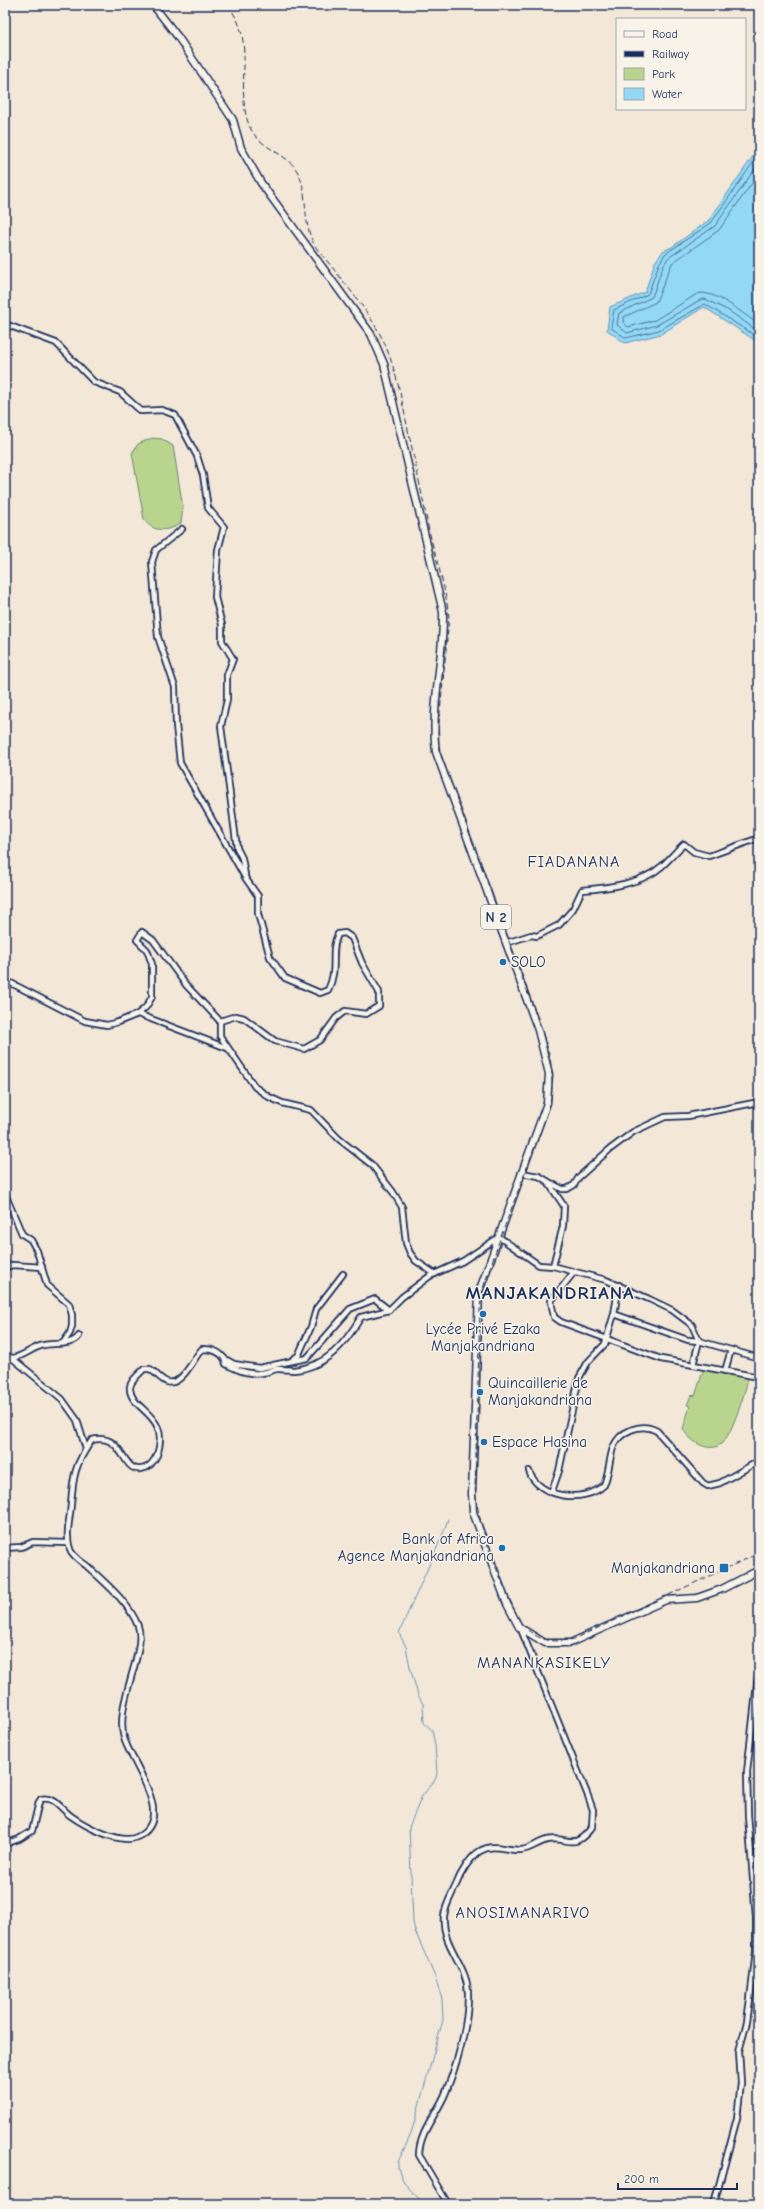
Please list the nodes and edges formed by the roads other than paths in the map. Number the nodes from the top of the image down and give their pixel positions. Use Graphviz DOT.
graph roads {
  1 [pos="153,5"];
  2 [pos="5,324"];
  3 [pos="182,529"];
  4 [pos="759,838"];
  5 [pos="246,878"];
  6 [pos="506,943"];
  7 [pos="5,980"];
  8 [pos="138,1014"];
  9 [pos="220,1021"];
  10 [pos="227,1048"];
  11 [pos="759,1102"];
  12 [pos="521,1173"];
  13 [pos="547,1181"];
  14 [pos="5,1194"];
  15 [pos="499,1237"];
  16 [pos="553,1266"];
  17 [pos="5,1267"];
  18 [pos="42,1267"];
  19 [pos="574,1272"];
  20 [pos="342,1274"];
  21 [pos="435,1274"];
  22 [pos="619,1285"];
  23 [pos="389,1310"];
  24 [pos="614,1314"];
  25 [pos="79,1336"];
  26 [pos="607,1339"];
  27 [pos="699,1341"];
  28 [pos="64,1343"];
  29 [pos="731,1350"];
  30 [pos="5,1355"];
  31 [pos="12,1358"];
  32 [pos="759,1358"];
  33 [pos="225,1359"];
  34 [pos="288,1362"];
  35 [pos="693,1365"];
  36 [pos="725,1371"];
  37 [pos="759,1377"];
  38 [pos="86,1449"];
  39 [pos="759,1461"];
  40 [pos="528,1471"];
  41 [pos="552,1491"];
  42 [pos="68,1543"];
  43 [pos="5,1548"];
  44 [pos="759,1570"];
  45 [pos="520,1627"];
  46 [pos="759,1666"];
  47 [pos="5,1844"];
  48 [pos="448,2204"];
  49 [pos="714,2204"];
  1 -- 6 [label="main road, N 2"];
  2 -- 5 [label="street"];
  3 -- 5 [label="street"];
  4 -- 6 [label="street"];
  5 -- 9 [label="street"];
  6 -- 12 [label="main road, N 2"];
  7 -- 8 [label="street"];
  8 -- 9 [label="street"];
  8 -- 10 [label="street"];
  9 -- 10 [label="street"];
  10 -- 21 [label="street"];
  11 -- 13 [label="street"];
  12 -- 13 [label="street"];
  12 -- 15 [label="main road, N 2"];
  13 -- 16 [label="street"];
  14 -- 18 [label="street"];
  15 -- 16 [label="street"];
  15 -- 21 [label="street"];
  15 -- 45 [label="main road, N 2"];
  16 -- 19 [label="street"];
  17 -- 18 [label="street"];
  18 -- 28 [label="street"];
  19 -- 22 [label="street"];
  19 -- 26 [label="street"];
  20 -- 34 [label="street"];
  21 -- 23 [label="street"];
  22 -- 24 [label="street"];
  22 -- 27 [label="street"];
  23 -- 33 [label="street"];
  23 -- 34 [label="street"];
  24 -- 26 [label="street"];
  24 -- 27 [label="street"];
  25 -- 28 [label="street"];
  26 -- 35 [label="street"];
  26 -- 41 [label="street"];
  27 -- 29 [label="street"];
  27 -- 35 [label="street"];
  28 -- 31 [label="street"];
  29 -- 32 [label="street"];
  29 -- 36 [label="street"];
  30 -- 31 [label="street"];
  31 -- 38 [label="street"];
  33 -- 34 [label="street"];
  33 -- 38 [label="street"];
  35 -- 36 [label="street"];
  36 -- 37 [label="street"];
  38 -- 42 [label="street"];
  39 -- 41 [label="street"];
  40 -- 41 [label="street"];
  42 -- 43 [label="street"];
  42 -- 47 [label="street"];
  44 -- 45 [label="main road, N 2"];
  45 -- 48 [label="street"];
  46 -- 49 [label="street"];
}
